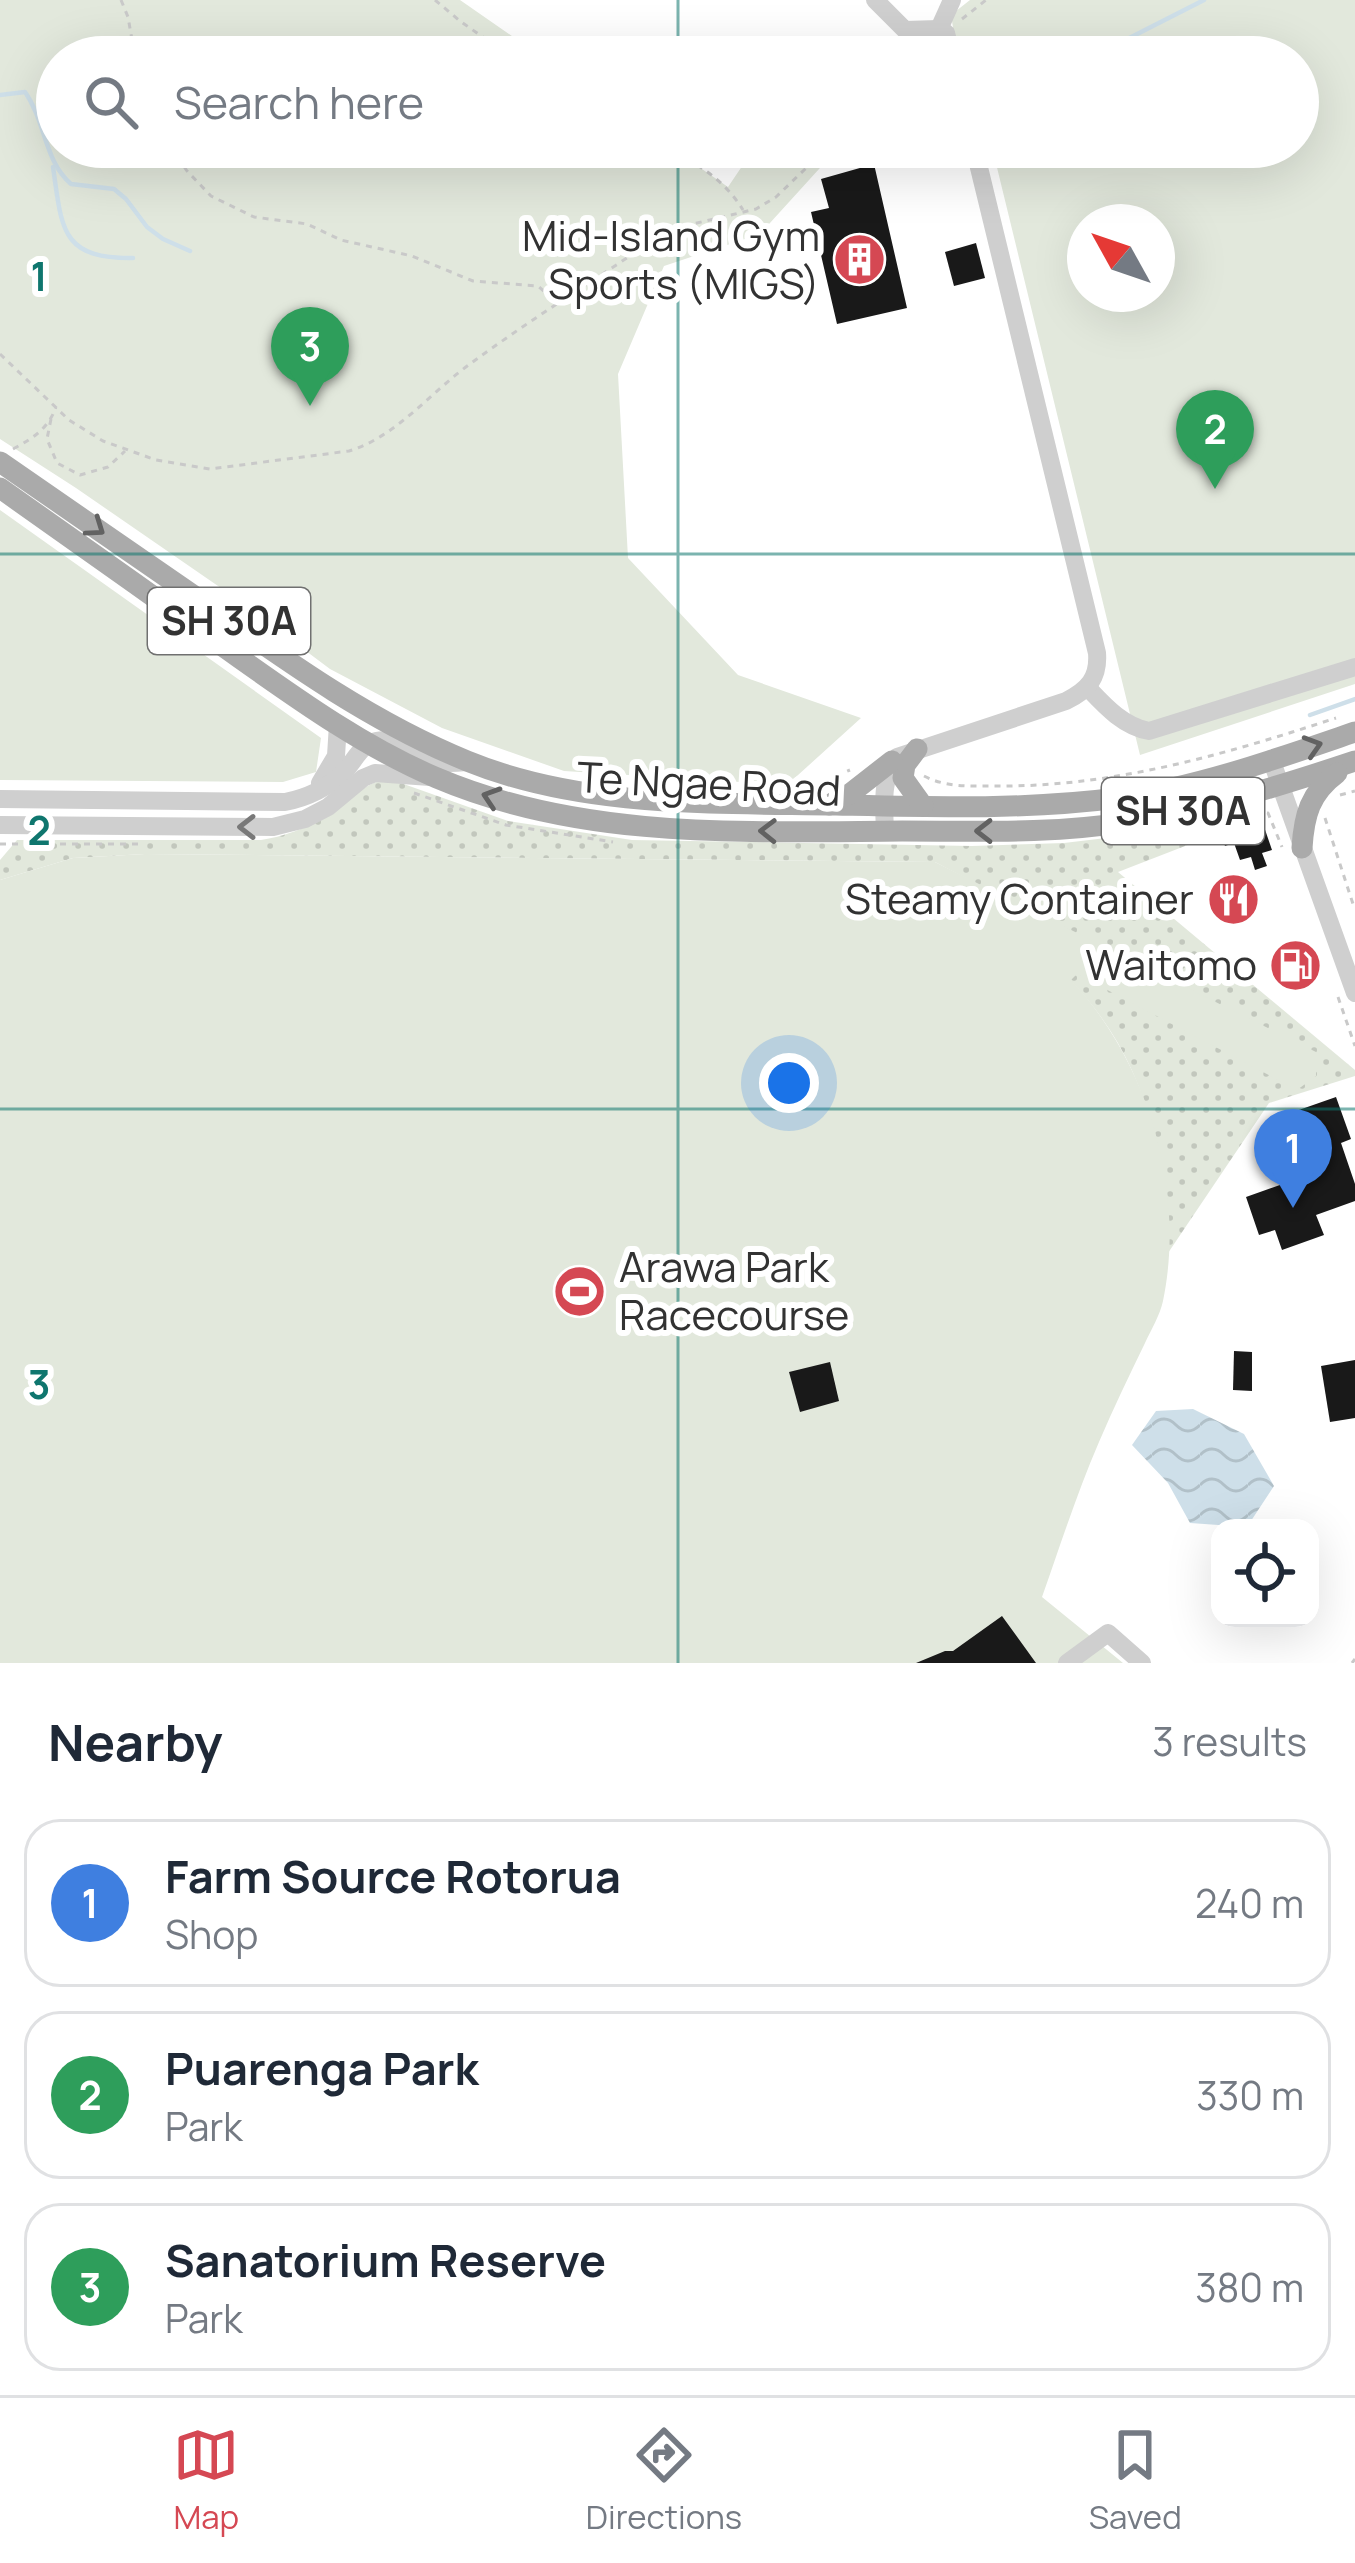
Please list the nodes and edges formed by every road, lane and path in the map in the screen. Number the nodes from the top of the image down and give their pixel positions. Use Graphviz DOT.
graph roads {
  1 [pos="122,0"];
  2 [pos="435,0"];
  3 [pos="875,0"];
  4 [pos="952,0"];
  5 [pos="986,0"];
  6 [pos="942,31"];
  7 [pos="131,36"];
  8 [pos="483,36"];
  9 [pos="944,36"];
  10 [pos="185,168"];
  11 [pos="703,168"];
  12 [pos="806,168"];
  13 [pos="979,168"];
  14 [pos="744,212"];
  15 [pos="558,304"];
  16 [pos="0,354"];
  17 [pos="56,407"];
  18 [pos="51,419"];
  19 [pos="127,450"];
  20 [pos="9,458"];
  21 [pos="0,488"];
  22 [pos="1355,667"];
  23 [pos="1088,688"];
  24 [pos="338,724"];
  25 [pos="1346,725"];
  26 [pos="368,743"];
  27 [pos="1271,759"];
  28 [pos="917,760"];
  29 [pos="892,761"];
  30 [pos="468,762"];
  31 [pos="1354,762"];
  32 [pos="848,770"];
  33 [pos="435,777"];
  34 [pos="747,785"];
  35 [pos="1280,785"];
  36 [pos="405,790"];
  37 [pos="1355,790"];
  38 [pos="315,792"];
  39 [pos="0,799"];
  40 [pos="182,801"];
  41 [pos="829,805"];
  42 [pos="884,806"];
  43 [pos="923,806"];
  44 [pos="1332,806"];
  45 [pos="1258,811"];
  46 [pos="1324,816"];
  47 [pos="0,825"];
  48 [pos="180,826"];
  49 [pos="884,831"];
  50 [pos="1150,837"];
  51 [pos="158,843"];
  52 [pos="626,843"];
  53 [pos="0,844"];
  54 [pos="1108,844"];
  55 [pos="1294,851"];
  56 [pos="1353,904"];
  57 [pos="1346,936"];
  58 [pos="1345,992"];
  59 [pos="1355,1046"];
  60 [pos="1066,1663"];
  61 [pos="1142,1663"];
  1 -- 7 [label="path"];
  2 -- 8 [label="path"];
  3 -- 6 [label="street"];
  4 -- 6 [label="street"];
  5 -- 6 [label="path"];
  6 -- 9 [label="street"];
  10 -- 15 [label="path"];
  11 -- 14 [label="path"];
  12 -- 14 [label="path"];
  13 -- 23 [label="street"];
  14 -- 15 [label="path"];
  15 -- 19 [label="path"];
  16 -- 17 [label="path"];
  17 -- 18 [label="path"];
  17 -- 19 [label="path"];
  18 -- 19 [label="path"];
  18 -- 20 [label="path"];
  20 -- 30 [label="main road, SH 30A, one-way"];
  21 -- 24 [label="main road, SH 30A"];
  22 -- 23 [label="street"];
  23 -- 28 [label="street"];
  24 -- 26 [label="main road, SH 30A"];
  24 -- 38 [label="street"];
  27 -- 25 [label="main road, Te Ngae Road / SH 30A, one-way"];
  25 -- 28 [label="path"];
  26 -- 30 [label="street, Te Ngae Road"];
  26 -- 33 [label="main road, SH 30A"];
  26 -- 38 [label="street"];
  27 -- 35 [label="street"];
  27 -- 43 [label="main road, Te Ngae Road / SH 30A"];
  28 -- 29 [label="street"];
  28 -- 43 [label="main road"];
  29 -- 41 [label="main road"];
  29 -- 42 [label="street"];
  30 -- 41 [label="main road, Te Ngae Road / SH 30A"];
  31 -- 35 [label="main road, Te Ngae Road / SH 30A"];
  31 -- 55 [label="main road"];
  32 -- 34 [label="path"];
  33 -- 48 [label="street, Te Ngae Road, one-way"];
  49 -- 33 [label="main road, Te Ngae Road / SH 30A, one-way"];
  35 -- 49 [label="main road, Te Ngae Road / SH 30A, one-way"];
  35 -- 55 [label="street"];
  36 -- 52 [label="path"];
  37 -- 44 [label="path"];
  38 -- 40 [label="street"];
  39 -- 40 [label="street"];
  40 -- 48 [label="street"];
  41 -- 42 [label="main road, Te Ngae Road / SH 30A"];
  42 -- 43 [label="main road, Te Ngae Road / SH 30A"];
  42 -- 49 [label="street"];
  45 -- 55 [label="path"];
  46 -- 56 [label="path"];
  47 -- 48 [label="street, Te Ngae Road"];
  50 -- 54 [label="path"];
  51 -- 53 [label="path"];
  55 -- 57 [label="street"];
  57 -- 58 [label="street"];
  58 -- 59 [label="path"];
  60 -- 61 [label="street"];
}
